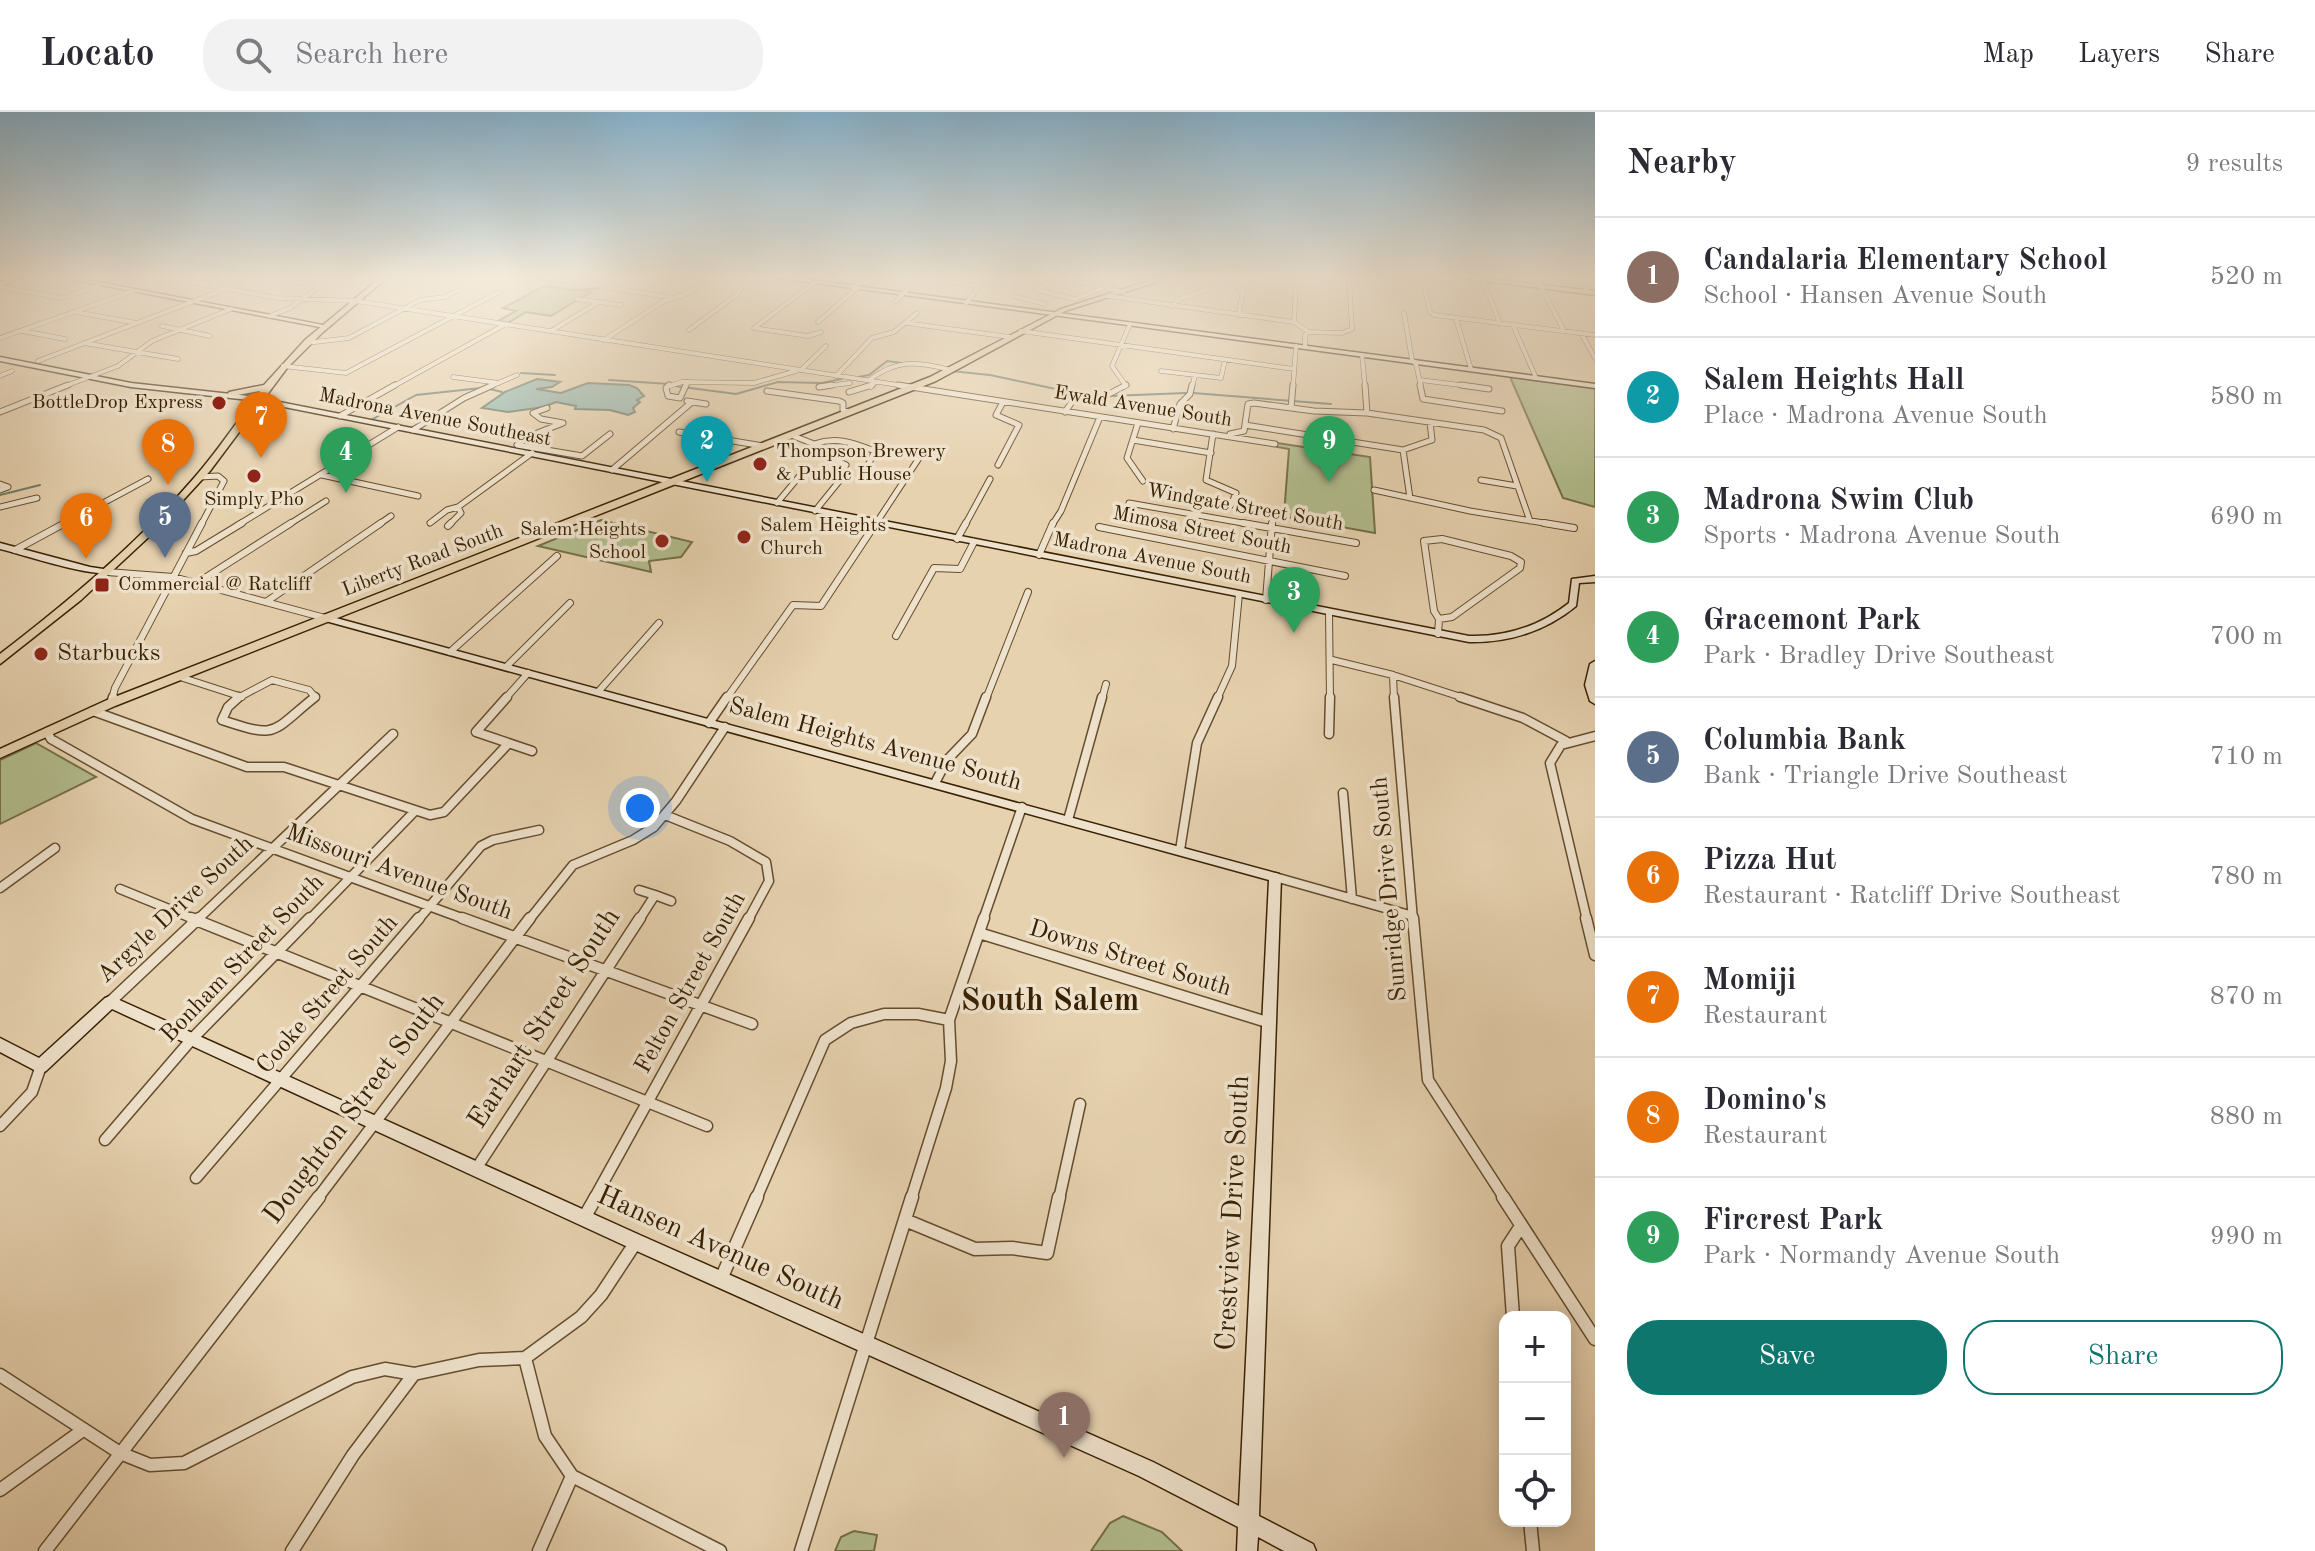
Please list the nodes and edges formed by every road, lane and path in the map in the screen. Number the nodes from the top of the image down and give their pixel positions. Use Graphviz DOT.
graph roads {
  1 [pos="84,344"];
  2 [pos="85,344"];
  3 [pos="147,344"];
  4 [pos="305,344"];
  5 [pos="400,344"];
  6 [pos="469,344"];
  7 [pos="631,344"];
  8 [pos="866,344"];
  9 [pos="997,344"];
  10 [pos="1115,344"];
  11 [pos="1282,344"];
  12 [pos="1410,344"];
  13 [pos="1464,344"];
  14 [pos="1521,344"];
  15 [pos="1121,345"];
  16 [pos="826,346"];
  17 [pos="1296,346"];
  18 [pos="1305,347"];
  19 [pos="1593,351"];
  20 [pos="137,352"];
  21 [pos="1362,355"];
  22 [pos="1595,358"];
  23 [pos="0,359"];
  24 [pos="178,359"];
  25 [pos="1225,360"];
  26 [pos="38,361"];
  27 [pos="1414,362"];
  28 [pos="752,363"];
  29 [pos="739,365"];
  30 [pos="283,366"];
  31 [pos="1294,369"];
  32 [pos="1471,369"];
  33 [pos="799,370"];
  34 [pos="951,370"];
  35 [pos="12,371"];
  36 [pos="1161,371"];
  37 [pos="517,375"];
  38 [pos="1195,375"];
  39 [pos="0,376"];
  40 [pos="836,376"];
  41 [pos="90,377"];
  42 [pos="453,377"];
  43 [pos="1536,378"];
  44 [pos="1420,380"];
  45 [pos="688,382"];
  46 [pos="499,383"];
  47 [pos="872,383"];
  48 [pos="267,386"];
  49 [pos="1595,386"];
  50 [pos="819,387"];
  51 [pos="911,388"];
  52 [pos="1489,389"];
  53 [pos="767,391"];
  54 [pos="849,392"];
  55 [pos="232,394"];
  56 [pos="257,399"];
  57 [pos="678,399"];
  58 [pos="692,402"];
  59 [pos="1003,402"];
  60 [pos="706,404"];
  61 [pos="547,408"];
  62 [pos="1291,408"];
  63 [pos="1502,411"];
  64 [pos="0,412"];
  65 [pos="849,412"];
  66 [pos="1065,412"];
  67 [pos="1367,413"];
  68 [pos="340,416"];
  69 [pos="1100,417"];
  70 [pos="1430,422"];
  71 [pos="1138,423"];
  72 [pos="1245,425"];
  73 [pos="398,427"];
  74 [pos="1173,429"];
  75 [pos="413,430"];
  76 [pos="679,432"];
  77 [pos="610,434"];
  78 [pos="1213,434"];
  79 [pos="1223,434"];
  80 [pos="791,435"];
  81 [pos="1133,440"];
  82 [pos="1275,444"];
  83 [pos="763,446"];
  84 [pos="925,449"];
  85 [pos="1403,450"];
  86 [pos="538,453"];
  87 [pos="821,453"];
  88 [pos="1211,453"];
  89 [pos="869,463"];
  90 [pos="998,465"];
  91 [pos="615,467"];
  92 [pos="802,473"];
  93 [pos="321,475"];
  94 [pos="200,477"];
  95 [pos="148,479"];
  96 [pos="990,479"];
  97 [pos="1481,480"];
  98 [pos="1143,481"];
  99 [pos="673,482"];
  100 [pos="1517,486"];
  101 [pos="1374,490"];
  102 [pos="418,496"];
  103 [pos="37,498"];
  104 [pos="1410,498"];
  105 [pos="326,501"];
  106 [pos="777,503"];
  107 [pos="1129,503"];
  108 [pos="1231,505"];
  109 [pos="0,507"];
  110 [pos="458,507"];
  111 [pos="815,511"];
  112 [pos="1273,515"];
  113 [pos="391,516"];
  114 [pos="1530,521"];
  115 [pos="430,523"];
  116 [pos="877,523"];
  117 [pos="448,526"];
  118 [pos="1099,527"];
  119 [pos="1574,528"];
  120 [pos="1271,529"];
  121 [pos="957,539"];
  122 [pos="974,542"];
  123 [pos="1356,543"];
  124 [pos="0,546"];
  125 [pos="15,550"];
  126 [pos="186,553"];
  127 [pos="1039,555"];
  128 [pos="557,556"];
  129 [pos="1269,562"];
  130 [pos="107,572"];
  131 [pos="1345,576"];
  132 [pos="173,577"];
  133 [pos="1595,579"];
  134 [pos="197,583"];
  135 [pos="1028,592"];
  136 [pos="1239,594"];
  137 [pos="1266,600"];
  138 [pos="266,602"];
  139 [pos="570,603"];
  140 [pos="1329,612"];
  141 [pos="325,618"];
  142 [pos="1439,619"];
  143 [pos="659,623"];
  144 [pos="1438,634"];
  145 [pos="896,636"];
  146 [pos="450,652"];
  147 [pos="0,660"];
  148 [pos="1332,660"];
  149 [pos="1595,664"];
  150 [pos="506,667"];
  151 [pos="528,673"];
  152 [pos="1393,675"];
  153 [pos="177,676"];
  154 [pos="1106,684"];
  155 [pos="598,692"];
  156 [pos="242,697"];
  157 [pos="1595,701"];
  158 [pos="111,703"];
  159 [pos="93,711"];
  160 [pos="709,723"];
  161 [pos="725,727"];
  162 [pos="47,732"];
  163 [pos="393,734"];
  164 [pos="1329,734"];
  165 [pos="1595,736"];
  166 [pos="1566,741"];
  167 [pos="508,744"];
  168 [pos="532,751"];
  169 [pos="0,754"];
  170 [pos="935,783"];
  171 [pos="341,786"];
  172 [pos="1343,793"];
  173 [pos="1022,807"];
  174 [pos="415,811"];
  175 [pos="665,815"];
  176 [pos="1068,820"];
  177 [pos="539,830"];
  178 [pos="55,848"];
  179 [pos="274,848"];
  180 [pos="1180,850"];
  181 [pos="351,876"];
  182 [pos="1275,877"];
  183 [pos="0,888"];
  184 [pos="120,889"];
  185 [pos="639,890"];
  186 [pos="655,895"];
  187 [pos="1352,899"];
  188 [pos="671,901"];
  189 [pos="431,906"];
  190 [pos="1413,916"];
  191 [pos="197,921"];
  192 [pos="979,933"];
  193 [pos="516,937"];
  194 [pos="277,953"];
  195 [pos="1595,955"];
  196 [pos="605,971"];
  197 [pos="362,987"];
  198 [pos="110,1002"];
  199 [pos="701,1005"];
  200 [pos="949,1020"];
  201 [pos="451,1023"];
  202 [pos="1270,1023"];
  203 [pos="752,1024"];
  204 [pos="191,1040"];
  205 [pos="0,1045"];
  206 [pos="546,1061"];
  207 [pos="41,1066"];
  208 [pos="280,1081"];
  209 [pos="648,1102"];
  210 [pos="1080,1104"];
  211 [pos="375,1124"];
  212 [pos="0,1126"];
  213 [pos="707,1126"];
  214 [pos="105,1140"];
  215 [pos="476,1170"];
  216 [pos="196,1178"];
  217 [pos="584,1218"];
  218 [pos="905,1220"];
  219 [pos="1521,1226"];
  220 [pos="636,1242"];
  221 [pos="720,1280"];
  222 [pos="1513,1311"];
  223 [pos="1595,1339"];
  224 [pos="867,1345"];
  225 [pos="525,1358"];
  226 [pos="414,1374"];
  227 [pos="0,1375"];
  228 [pos="83,1430"];
  229 [pos="120,1453"];
  230 [pos="572,1476"];
  231 [pos="0,1490"];
  232 [pos="1248,1521"];
  233 [pos="1531,1527"];
  234 [pos="45,1551"];
  235 [pos="292,1551"];
  236 [pos="539,1551"];
  237 [pos="720,1551"];
  238 [pos="801,1551"];
  239 [pos="1247,1551"];
  240 [pos="1306,1551"];
  241 [pos="1533,1551"];
  1 -- 26 [label="street"];
  2 -- 20 [label="street"];
  3 -- 20 [label="street"];
  4 -- 30 [label="main road"];
  5 -- 30 [label="street"];
  6 -- 68 [label="street"];
  7 -- 28 [label="street"];
  8 -- 40 [label="street"];
  9 -- 34 [label="main road, Liberty Road South"];
  10 -- 15 [label="street"];
  11 -- 17 [label="street"];
  12 -- 27 [label="street"];
  13 -- 32 [label="street"];
  14 -- 43 [label="street"];
  15 -- 25 [label="street"];
  15 -- 66 [label="street"];
  16 -- 33 [label="street"];
  17 -- 18 [label="street"];
  17 -- 31 [label="street"];
  18 -- 21 [label="street"];
  19 -- 22 [label="street"];
  20 -- 24 [label="street"];
  20 -- 41 [label="street"];
  21 -- 27 [label="street"];
  21 -- 67 [label="street"];
  23 -- 41 [label="street, Madrona Avenue Southeast"];
  25 -- 31 [label="street"];
  25 -- 38 [label="street"];
  27 -- 32 [label="street"];
  27 -- 44 [label="street"];
  28 -- 29 [label="street"];
  28 -- 33 [label="street"];
  30 -- 48 [label="main road"];
  31 -- 62 [label="street"];
  32 -- 43 [label="street"];
  33 -- 40 [label="street"];
  33 -- 45 [label="street"];
  34 -- 47 [label="street"];
  34 -- 51 [label="main road, Liberty Road South"];
  35 -- 39 [label="street"];
  36 -- 38 [label="street"];
  37 -- 46 [label="street"];
  38 -- 74 [label="street"];
  40 -- 47 [label="street"];
  41 -- 55 [label="street, Madrona Avenue Southeast"];
  41 -- 64 [label="street"];
  42 -- 46 [label="street"];
  43 -- 49 [label="street"];
  44 -- 52 [label="street"];
  44 -- 63 [label="street"];
  45 -- 57 [label="street"];
  45 -- 57 [label="street"];
  46 -- 75 [label="street"];
  47 -- 50 [label="street"];
  47 -- 51 [label="street, Ewald Avenue South"];
  47 -- 54 [label="street"];
  48 -- 55 [label="main road"];
  48 -- 56 [label="main road"];
  51 -- 59 [label="street, Ewald Avenue South"];
  51 -- 65 [label="main road, Liberty Road South"];
  53 -- 65 [label="street"];
  55 -- 56 [label="street, Madrona Avenue Southeast"];
  56 -- 68 [label="street, Madrona Avenue Southeast"];
  56 -- 94 [label="main road"];
  57 -- 58 [label="street"];
  58 -- 60 [label="street"];
  58 -- 91 [label="street"];
  59 -- 66 [label="street, Ewald Avenue South"];
  59 -- 90 [label="street"];
  61 -- 86 [label="street"];
  62 -- 67 [label="street"];
  62 -- 72 [label="street"];
  65 -- 80 [label="main road, Liberty Road South"];
  66 -- 69 [label="street, Ewald Avenue South"];
  67 -- 70 [label="street"];
  68 -- 73 [label="street, Madrona Avenue Southeast"];
  69 -- 71 [label="street, Ewald Avenue South"];
  69 -- 127 [label="street"];
  70 -- 85 [label="street"];
  70 -- 100 [label="street"];
  71 -- 74 [label="street, Ewald Avenue South"];
  71 -- 81 [label="street"];
  72 -- 79 [label="street"];
  72 -- 85 [label="street"];
  73 -- 75 [label="street, Madrona Avenue Southeast"];
  73 -- 93 [label="street"];
  74 -- 78 [label="street, Ewald Avenue South"];
  75 -- 86 [label="street, Madrona Avenue Southeast"];
  76 -- 83 [label="street"];
  77 -- 86 [label="street"];
  78 -- 79 [label="street, Ewald Avenue South"];
  78 -- 88 [label="street"];
  79 -- 82 [label="street, Ewald Avenue South"];
  80 -- 83 [label="main road, Liberty Road South"];
  80 -- 89 [label="street"];
  81 -- 88 [label="street"];
  81 -- 98 [label="street"];
  83 -- 99 [label="main road, Liberty Road South"];
  84 -- 116 [label="street"];
  85 -- 104 [label="street"];
  86 -- 91 [label="street, Madrona Avenue Southeast"];
  86 -- 110 [label="street"];
  87 -- 111 [label="street"];
  88 -- 108 [label="street"];
  91 -- 99 [label="street, Madrona Avenue Southeast"];
  92 -- 106 [label="street"];
  93 -- 102 [label="street"];
  93 -- 126 [label="street"];
  94 -- 126 [label="street"];
  94 -- 130 [label="main road"];
  95 -- 125 [label="street"];
  96 -- 121 [label="street"];
  97 -- 100 [label="street"];
  99 -- 106 [label="street, Madrona Avenue South"];
  99 -- 141 [label="main road, Liberty Road South"];
  100 -- 114 [label="street"];
  101 -- 104 [label="street"];
  103 -- 109 [label="street"];
  104 -- 114 [label="street"];
  105 -- 134 [label="street"];
  106 -- 111 [label="street, Madrona Avenue South"];
  107 -- 120 [label="street, Windgate Street South"];
  110 -- 115 [label="street"];
  110 -- 117 [label="street"];
  111 -- 116 [label="street, Madrona Avenue South"];
  112 -- 120 [label="street"];
  113 -- 138 [label="street"];
  114 -- 119 [label="street"];
  116 -- 121 [label="street, Madrona Avenue South"];
  116 -- 160 [label="street"];
  118 -- 129 [label="street, Mimosa Street South"];
  120 -- 123 [label="street, Windgate Street South"];
  120 -- 129 [label="street"];
  121 -- 122 [label="street, Madrona Avenue South"];
  122 -- 127 [label="street, Madrona Avenue South"];
  122 -- 145 [label="street"];
  124 -- 125 [label="street"];
  125 -- 130 [label="street"];
  126 -- 132 [label="street"];
  127 -- 136 [label="street, Madrona Avenue South"];
  128 -- 146 [label="street"];
  129 -- 131 [label="street, Mimosa Street South"];
  129 -- 137 [label="street"];
  130 -- 132 [label="street"];
  130 -- 147 [label="main road"];
  132 -- 134 [label="street"];
  132 -- 158 [label="street"];
  133 -- 144 [label="street, Madrona Avenue South"];
  134 -- 138 [label="street"];
  135 -- 170 [label="street"];
  136 -- 137 [label="street, Madrona Avenue South"];
  136 -- 180 [label="street"];
  137 -- 140 [label="street, Madrona Avenue South"];
  138 -- 141 [label="street"];
  139 -- 150 [label="street"];
  140 -- 144 [label="street, Madrona Avenue South"];
  140 -- 148 [label="street"];
  141 -- 146 [label="street, Salem Heights Avenue South"];
  141 -- 153 [label="main road, Liberty Road South"];
  142 -- 142 [label="street"];
  142 -- 144 [label="street"];
  143 -- 155 [label="street"];
  146 -- 150 [label="street, Salem Heights Avenue South"];
  148 -- 152 [label="street"];
  148 -- 164 [label="street"];
  149 -- 157 [label="street"];
  150 -- 151 [label="street, Salem Heights Avenue South"];
  151 -- 155 [label="street, Salem Heights Avenue South"];
  151 -- 167 [label="street"];
  152 -- 166 [label="street"];
  152 -- 190 [label="street, Sunridge Drive South"];
  153 -- 156 [label="street"];
  153 -- 158 [label="main road, Liberty Road South"];
  154 -- 176 [label="street"];
  155 -- 160 [label="street, Salem Heights Avenue South"];
  156 -- 156 [label="street"];
  158 -- 159 [label="main road, Liberty Road South"];
  159 -- 162 [label="main road, Liberty Road South"];
  159 -- 171 [label="street"];
  160 -- 161 [label="street, Salem Heights Avenue South"];
  161 -- 170 [label="street, Salem Heights Avenue South"];
  161 -- 175 [label="street, Doughton Street South"];
  162 -- 169 [label="main road, Liberty Road South"];
  162 -- 179 [label="street, Missouri Avenue South"];
  163 -- 171 [label="street, Argyle Drive South"];
  165 -- 166 [label="street"];
  166 -- 195 [label="street"];
  167 -- 168 [label="street"];
  167 -- 174 [label="street"];
  170 -- 173 [label="street, Salem Heights Avenue South"];
  171 -- 174 [label="street"];
  171 -- 179 [label="street, Argyle Drive South"];
  172 -- 187 [label="street"];
  173 -- 176 [label="street, Salem Heights Avenue South"];
  173 -- 192 [label="street"];
  174 -- 181 [label="street, Bonham Street South"];
  175 -- 193 [label="street, Doughton Street South"];
  175 -- 199 [label="street, Felton Street South"];
  176 -- 180 [label="street, Salem Heights Avenue South"];
  177 -- 189 [label="street, Cooke Street South"];
  178 -- 183 [label="street"];
  179 -- 181 [label="street, Missouri Avenue South"];
  179 -- 191 [label="street, Argyle Drive South"];
  180 -- 182 [label="street, Salem Heights Avenue South"];
  181 -- 189 [label="street, Missouri Avenue South"];
  181 -- 194 [label="street, Bonham Street South"];
  182 -- 187 [label="street, Salem Heights Avenue South"];
  182 -- 202 [label="street, Crestview Drive South"];
  184 -- 191 [label="street"];
  185 -- 186 [label="street, Earhart Street South"];
  186 -- 188 [label="street, Earhart Street South"];
  186 -- 196 [label="street, Earhart Street South"];
  187 -- 190 [label="street, Salem Heights Avenue South"];
  189 -- 193 [label="street, Missouri Avenue South"];
  189 -- 197 [label="street, Cooke Street South"];
  190 -- 219 [label="street, Sunridge Drive South"];
  191 -- 194 [label="street"];
  191 -- 198 [label="street, Argyle Drive South"];
  192 -- 200 [label="street"];
  192 -- 202 [label="street, Downs Street South"];
  193 -- 196 [label="street, Missouri Avenue South"];
  193 -- 201 [label="street, Doughton Street South"];
  194 -- 197 [label="street"];
  194 -- 204 [label="street, Bonham Street South"];
  196 -- 199 [label="street, Missouri Avenue South"];
  196 -- 206 [label="street, Earhart Street South"];
  197 -- 201 [label="street"];
  197 -- 208 [label="street, Cooke Street South"];
  198 -- 204 [label="street, Hansen Avenue South"];
  198 -- 207 [label="street, Argyle Drive South"];
  199 -- 203 [label="street, Missouri Avenue South"];
  199 -- 209 [label="street, Felton Street South"];
  200 -- 218 [label="street"];
  200 -- 221 [label="street"];
  201 -- 206 [label="street"];
  201 -- 211 [label="street, Doughton Street South"];
  202 -- 232 [label="street, Crestview Drive South"];
  204 -- 208 [label="street, Hansen Avenue South"];
  204 -- 214 [label="street, Bonham Street South"];
  205 -- 207 [label="street"];
  206 -- 209 [label="street"];
  206 -- 215 [label="street, Earhart Street South"];
  207 -- 212 [label="street, Argyle Drive South"];
  208 -- 211 [label="street, Hansen Avenue South"];
  208 -- 216 [label="street, Cooke Street South"];
  209 -- 213 [label="street"];
  209 -- 217 [label="street, Felton Street South"];
  210 -- 218 [label="street"];
  211 -- 215 [label="street, Hansen Avenue South"];
  211 -- 229 [label="street, Doughton Street South"];
  215 -- 217 [label="street, Hansen Avenue South"];
  217 -- 220 [label="street, Hansen Avenue South"];
  218 -- 224 [label="street"];
  219 -- 222 [label="street"];
  219 -- 223 [label="street, Sunridge Drive South"];
  220 -- 221 [label="street, Hansen Avenue South"];
  220 -- 225 [label="street"];
  221 -- 224 [label="street, Hansen Avenue South"];
  224 -- 232 [label="street, Hansen Avenue South"];
  224 -- 238 [label="street"];
  225 -- 226 [label="street"];
  225 -- 230 [label="street"];
  226 -- 229 [label="street"];
  226 -- 235 [label="street"];
  227 -- 228 [label="street"];
  228 -- 229 [label="street"];
  228 -- 231 [label="street"];
  229 -- 234 [label="street, Doughton Street South"];
  230 -- 236 [label="street"];
  230 -- 237 [label="street"];
  232 -- 239 [label="street, Crestview Drive South"];
  232 -- 240 [label="street, Hansen Avenue South"];
  233 -- 241 [label="street"];
}
